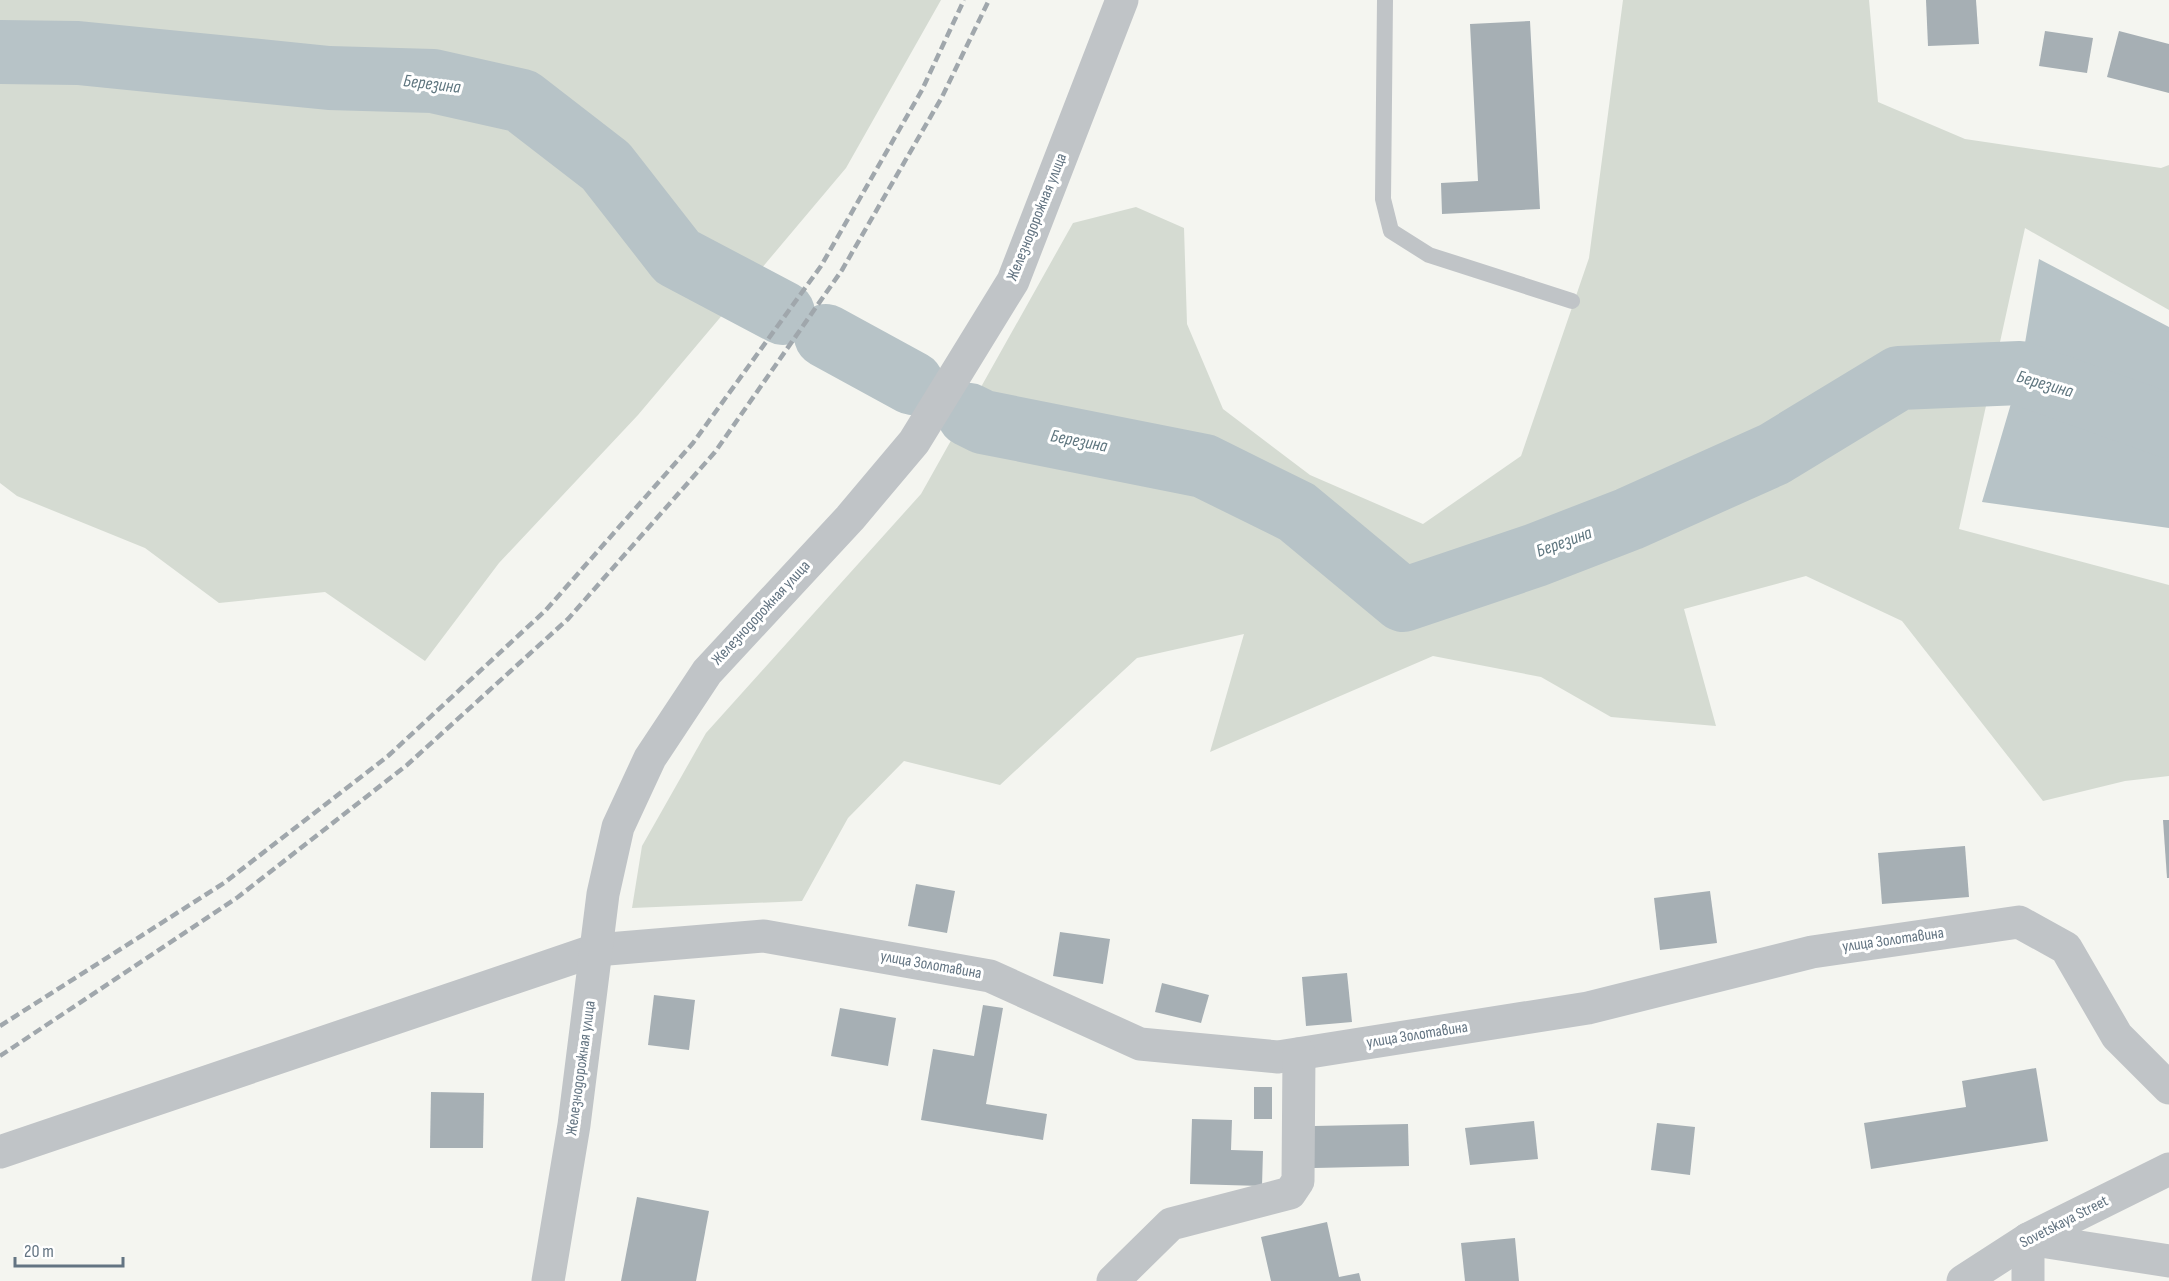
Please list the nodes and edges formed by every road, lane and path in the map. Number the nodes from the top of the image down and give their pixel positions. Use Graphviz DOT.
graph roads {
  1 [pos="1122,0"];
  2 [pos="1385,0"];
  3 [pos="1572,301"];
  4 [pos="596,950"];
  5 [pos="1299,1054"];
  6 [pos="2169,1088"];
  7 [pos="0,1152"];
  8 [pos="2169,1169"];
  9 [pos="2028,1239"];
  10 [pos="2169,1261"];
  11 [pos="548,1281"];
  12 [pos="1113,1281"];
  13 [pos="1963,1281"];
  14 [pos="2028,1281"];
  1 -- 4 [label="street, Железнодорожная улица"];
  2 -- 3 [label="lane"];
  4 -- 5 [label="street, улица Золотавина"];
  4 -- 7 [label="street, улица Золотавина"];
  4 -- 11 [label="street, Железнодорожная улица"];
  5 -- 6 [label="street, улица Золотавина"];
  5 -- 12 [label="street"];
  8 -- 9 [label="street, Sovetskaya Street"];
  9 -- 10 [label="street"];
  9 -- 13 [label="street, Sovetskaya Street"];
  9 -- 14 [label="street"];
}
